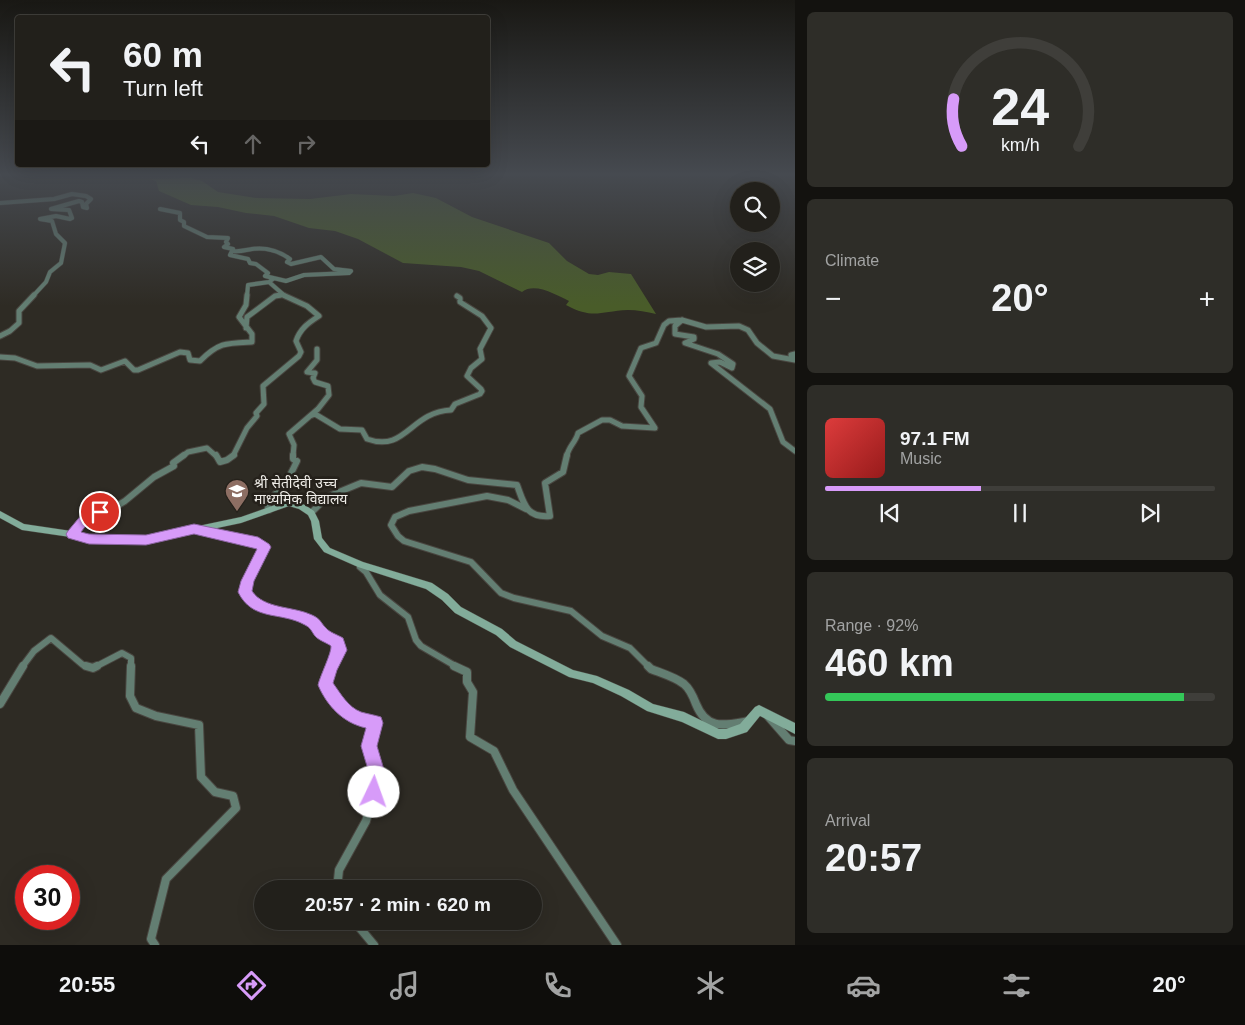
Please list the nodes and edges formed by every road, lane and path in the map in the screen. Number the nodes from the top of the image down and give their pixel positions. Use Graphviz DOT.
graph roads {
  1 [pos="45,218"];
  2 [pos="180,218"];
  3 [pos="233,252"];
  4 [pos="271,281"];
  5 [pos="284,295"];
  6 [pos="457,296"];
  7 [pos="682,320"];
  8 [pos="246,328"];
  9 [pos="1,336"];
  10 [pos="317,349"];
  11 [pos="0,357"];
  12 [pos="795,357"];
  13 [pos="310,416"];
  14 [pos="795,451"];
  15 [pos="526,509"];
  16 [pos="269,510"];
  17 [pos="0,514"];
  18 [pos="312,514"];
  19 [pos="194,529"];
  20 [pos="72,534"];
  21 [pos="361,565"];
  22 [pos="0,704"];
  23 [pos="765,712"];
  24 [pos="749,721"];
  25 [pos="795,729"];
  26 [pos="795,741"];
  27 [pos="338,880"];
  28 [pos="362,930"];
  29 [pos="155,945"];
  30 [pos="374,945"];
  31 [pos="617,945"];
  1 -- 9 [label="street"];
  2 -- 3 [label="street"];
  3 -- 4 [label="street"];
  3 -- 4 [label="street"];
  4 -- 5 [label="street"];
  4 -- 8 [label="street"];
  5 -- 8 [label="street"];
  5 -- 20 [label="street"];
  6 -- 13 [label="street"];
  7 -- 12 [label="street"];
  7 -- 14 [label="street"];
  7 -- 15 [label="street"];
  8 -- 11 [label="street"];
  10 -- 13 [label="street"];
  13 -- 16 [label="street"];
  15 -- 18 [label="street"];
  15 -- 24 [label="street"];
  16 -- 18 [label="main road"];
  16 -- 19 [label="main road"];
  17 -- 20 [label="main road"];
  18 -- 21 [label="main road"];
  19 -- 20 [label="main road"];
  19 -- 27 [label="street"];
  21 -- 24 [label="main road"];
  21 -- 31 [label="street"];
  22 -- 29 [label="street"];
  23 -- 24 [label="main road"];
  23 -- 25 [label="main road"];
  23 -- 26 [label="street"];
  28 -- 30 [label="street"];
}
